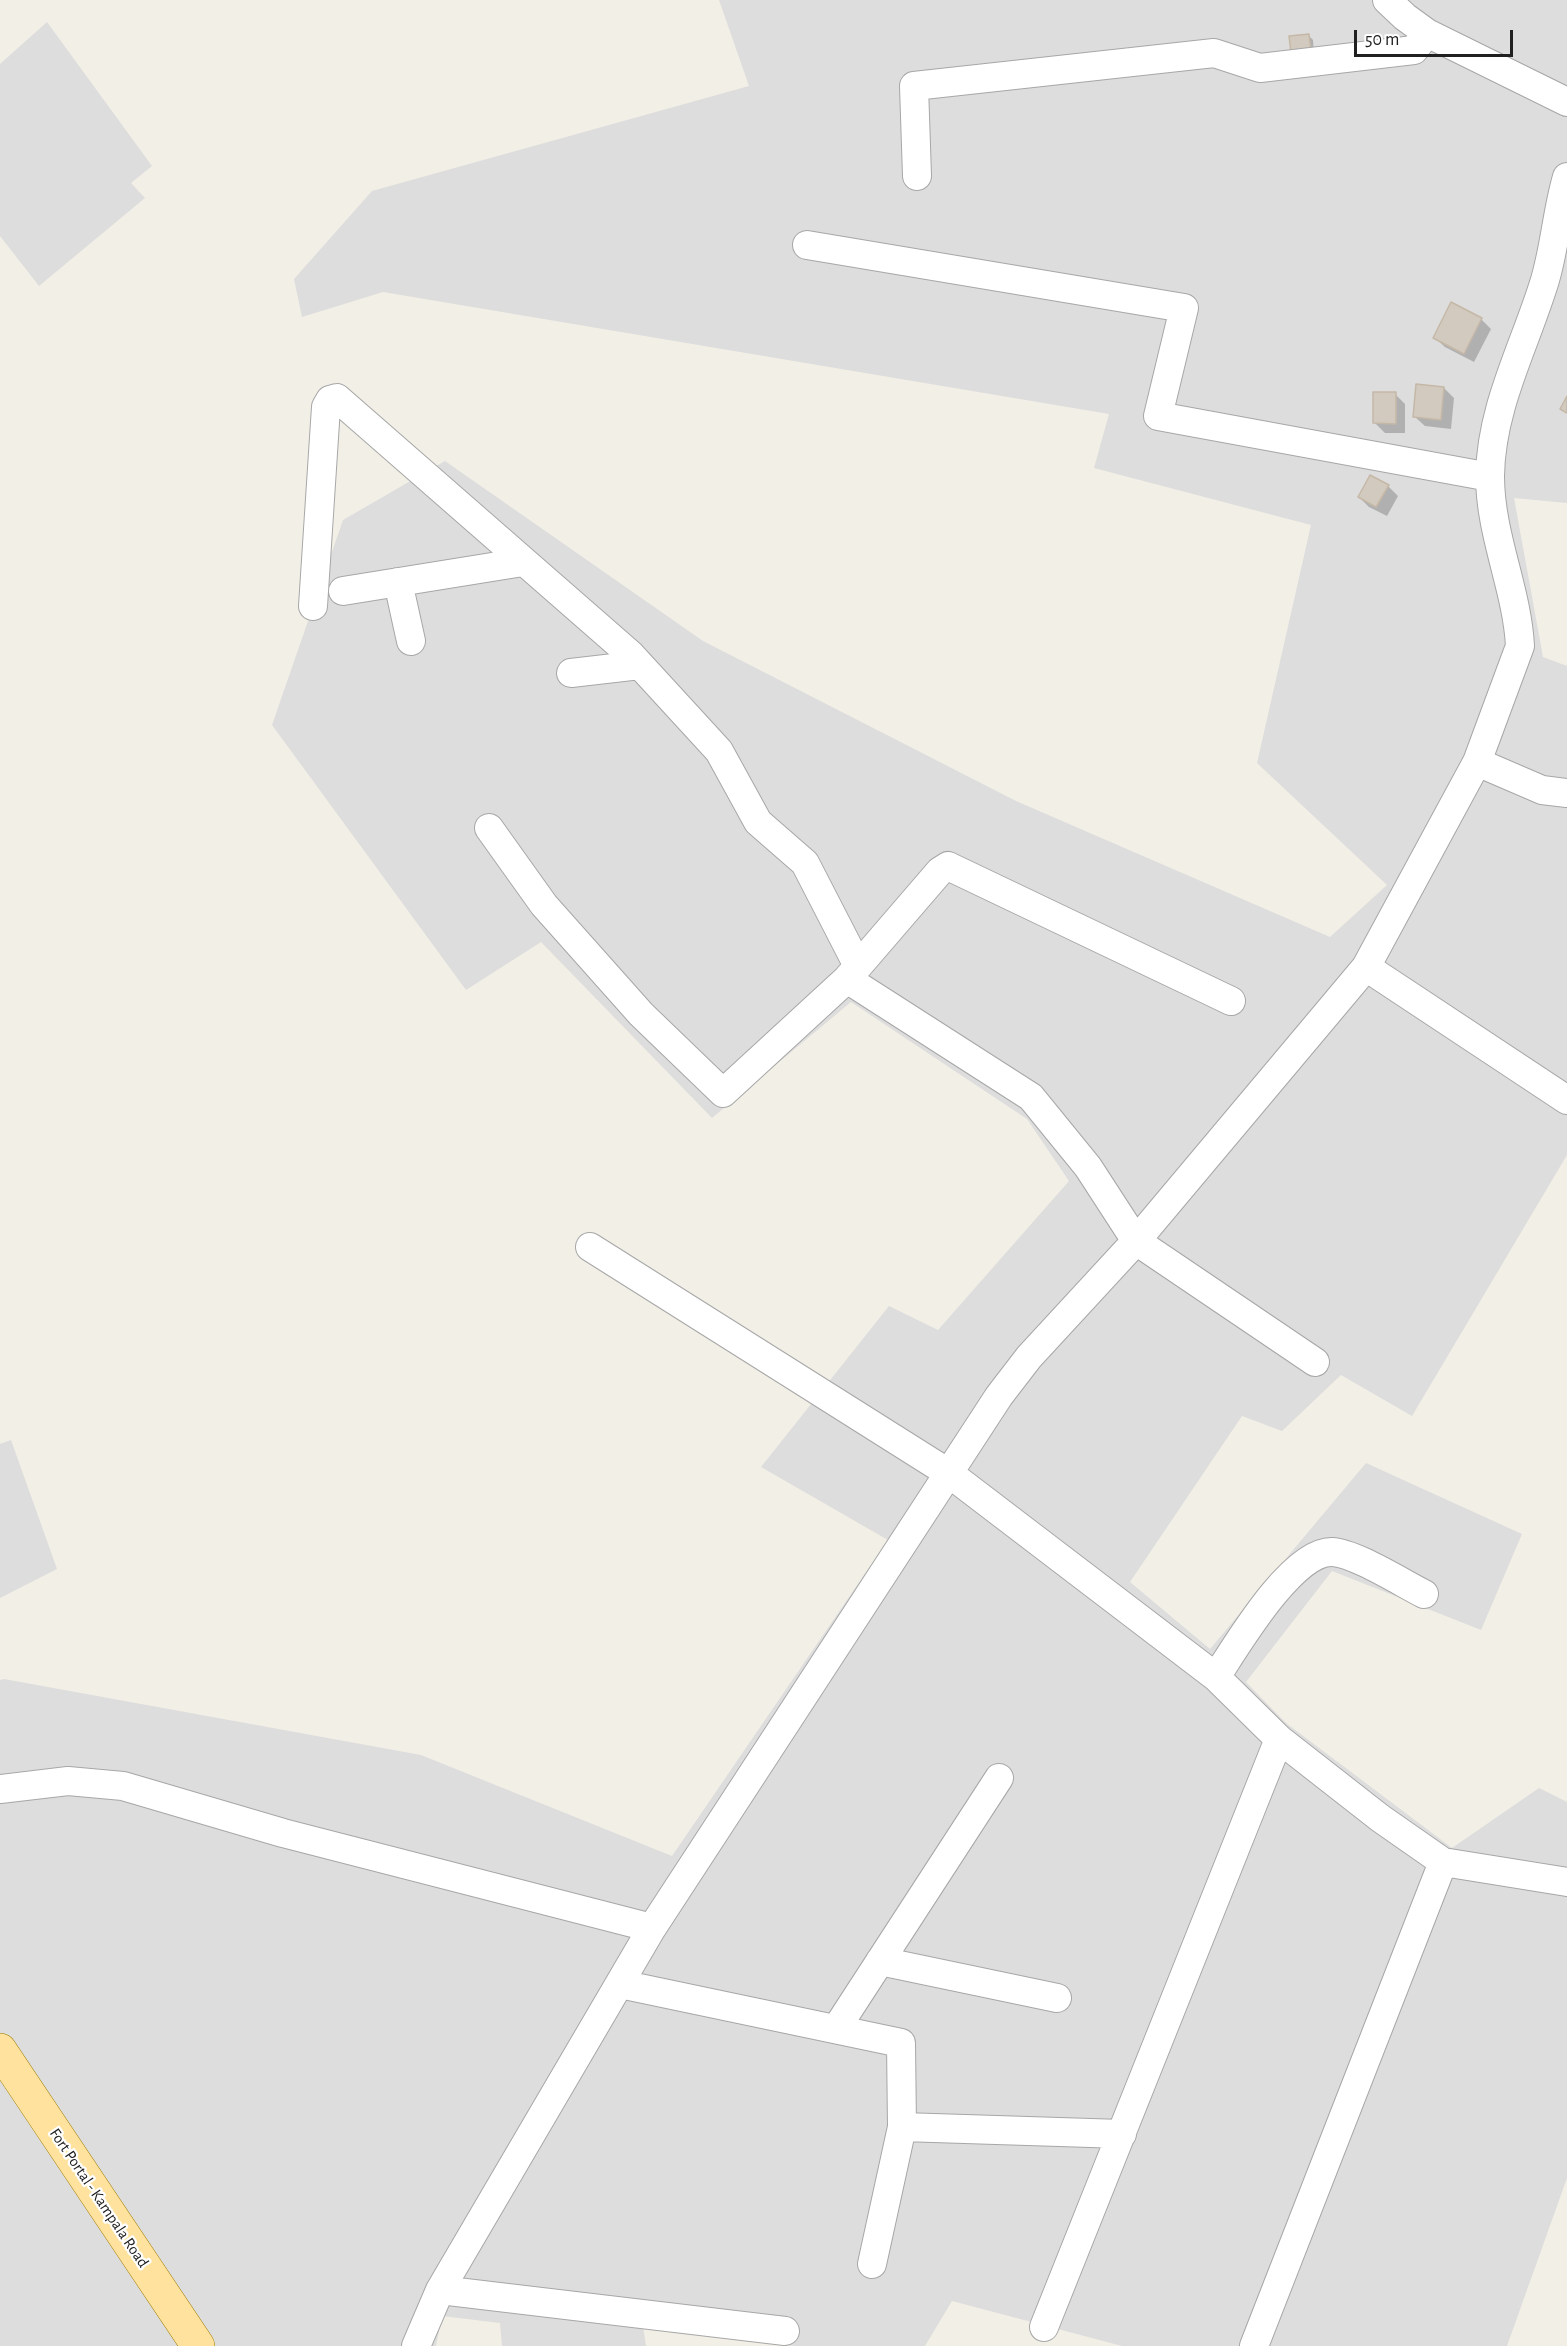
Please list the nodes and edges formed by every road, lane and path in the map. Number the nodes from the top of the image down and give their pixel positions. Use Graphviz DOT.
graph roads {
  1 [pos="1388,0"];
  2 [pos="1427,33"];
  3 [pos="1567,102"];
  4 [pos="916,176"];
  5 [pos="1567,177"];
  6 [pos="807,245"];
  7 [pos="1490,477"];
  8 [pos="523,562"];
  9 [pos="398,582"];
  10 [pos="343,591"];
  11 [pos="314,606"];
  12 [pos="411,641"];
  13 [pos="640,664"];
  14 [pos="571,674"];
  15 [pos="1477,762"];
  16 [pos="1567,793"];
  17 [pos="489,828"];
  18 [pos="1366,967"];
  19 [pos="852,972"];
  20 [pos="1231,1001"];
  21 [pos="1567,1100"];
  22 [pos="1136,1241"];
  23 [pos="591,1247"];
  24 [pos="1315,1362"];
  25 [pos="950,1474"];
  26 [pos="1424,1594"];
  27 [pos="1216,1677"];
  28 [pos="1279,1739"];
  29 [pos="999,1778"];
  30 [pos="0,1789"];
  31 [pos="1443,1862"];
  32 [pos="1567,1882"];
  33 [pos="652,1928"];
  34 [pos="880,1961"];
  35 [pos="620,1984"];
  36 [pos="1057,1998"];
  37 [pos="836,2029"];
  38 [pos="0,2050"];
  39 [pos="902,2127"];
  40 [pos="1122,2134"];
  41 [pos="872,2264"];
  42 [pos="440,2290"];
  43 [pos="1044,2327"];
  44 [pos="785,2331"];
  45 [pos="198,2346"];
  46 [pos="416,2346"];
  47 [pos="1254,2346"];
  1 -- 2 [label="street"];
  2 -- 3 [label="street"];
  2 -- 4 [label="street"];
  5 -- 7 [label="street"];
  6 -- 7 [label="street"];
  7 -- 15 [label="street"];
  8 -- 9 [label="street"];
  8 -- 11 [label="street"];
  8 -- 13 [label="street"];
  9 -- 10 [label="street"];
  9 -- 12 [label="street"];
  13 -- 14 [label="street"];
  13 -- 19 [label="street"];
  15 -- 16 [label="street"];
  15 -- 18 [label="street"];
  17 -- 19 [label="street"];
  18 -- 21 [label="street"];
  18 -- 22 [label="street"];
  19 -- 20 [label="street"];
  19 -- 22 [label="street"];
  22 -- 24 [label="street"];
  22 -- 25 [label="street"];
  23 -- 25 [label="street"];
  25 -- 27 [label="street"];
  25 -- 33 [label="street"];
  26 -- 27 [label="street"];
  27 -- 28 [label="street"];
  28 -- 31 [label="street"];
  28 -- 40 [label="street"];
  29 -- 34 [label="street"];
  30 -- 33 [label="street"];
  31 -- 32 [label="street"];
  31 -- 47 [label="street"];
  33 -- 35 [label="street"];
  34 -- 36 [label="street"];
  34 -- 37 [label="street"];
  35 -- 37 [label="street"];
  35 -- 42 [label="street"];
  37 -- 39 [label="street"];
  38 -- 45 [label="main road, Fort Portal - Kampala Road"];
  39 -- 40 [label="street"];
  39 -- 41 [label="street"];
  40 -- 43 [label="street"];
  42 -- 44 [label="street"];
  42 -- 46 [label="street"];
}
